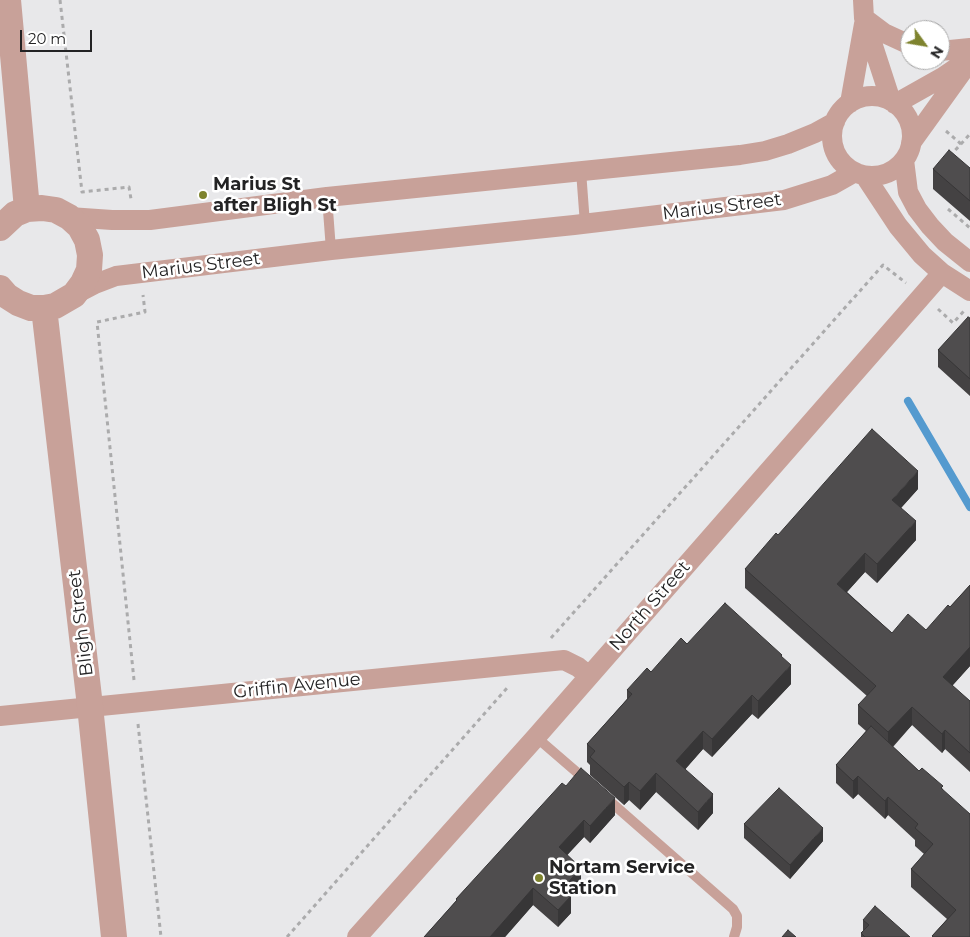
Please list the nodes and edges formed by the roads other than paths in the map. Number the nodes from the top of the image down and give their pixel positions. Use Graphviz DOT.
graph roads {
  1 [pos="8,0"];
  2 [pos="864,9"];
  3 [pos="900,40"];
  4 [pos="970,48"];
  5 [pos="950,50"];
  6 [pos="970,56"];
  7 [pos="970,61"];
  8 [pos="893,102"];
  9 [pos="850,103"];
  10 [pos="835,122"];
  11 [pos="908,152"];
  12 [pos="581,172"];
  13 [pos="860,174"];
  14 [pos="327,197"];
  15 [pos="28,209"];
  16 [pos="69,217"];
  17 [pos="585,224"];
  18 [pos="0,228"];
  19 [pos="332,250"];
  20 [pos="970,262"];
  21 [pos="942,273"];
  22 [pos="0,288"];
  23 [pos="970,291"];
  24 [pos="74,295"];
  25 [pos="44,308"];
  26 [pos="589,676"];
  27 [pos="90,706"];
  28 [pos="0,716"];
  29 [pos="536,737"];
  30 [pos="114,937"];
  31 [pos="357,937"];
  32 [pos="734,937"];
  1 -- 15 [label="street"];
  2 -- 3 [label="street"];
  2 -- 8 [label="street"];
  2 -- 9 [label="street"];
  4 -- 5 [label="street"];
  6 -- 8 [label="street"];
  7 -- 11 [label="street"];
  8 -- 9 [label="street"];
  8 -- 11 [label="street"];
  9 -- 10 [label="street"];
  10 -- 12 [label="street"];
  10 -- 13 [label="street"];
  11 -- 13 [label="street"];
  11 -- 20 [label="street"];
  12 -- 14 [label="street"];
  12 -- 17 [label="lane"];
  13 -- 17 [label="street, Marius Street"];
  13 -- 21 [label="street"];
  14 -- 16 [label="street"];
  14 -- 19 [label="lane"];
  15 -- 16 [label="street"];
  15 -- 18 [label="street"];
  16 -- 24 [label="street"];
  17 -- 19 [label="street, Marius Street"];
  19 -- 24 [label="street, Marius Street"];
  21 -- 23 [label="street"];
  21 -- 26 [label="street, North Street"];
  22 -- 25 [label="street"];
  24 -- 25 [label="street"];
  25 -- 27 [label="street, Bligh Street"];
  26 -- 27 [label="street, Griffin Avenue"];
  26 -- 29 [label="street, North Street"];
  27 -- 28 [label="street, Griffin Avenue"];
  27 -- 30 [label="street, Bligh Street"];
  29 -- 31 [label="street, North Street"];
  29 -- 32 [label="lane"];
}
